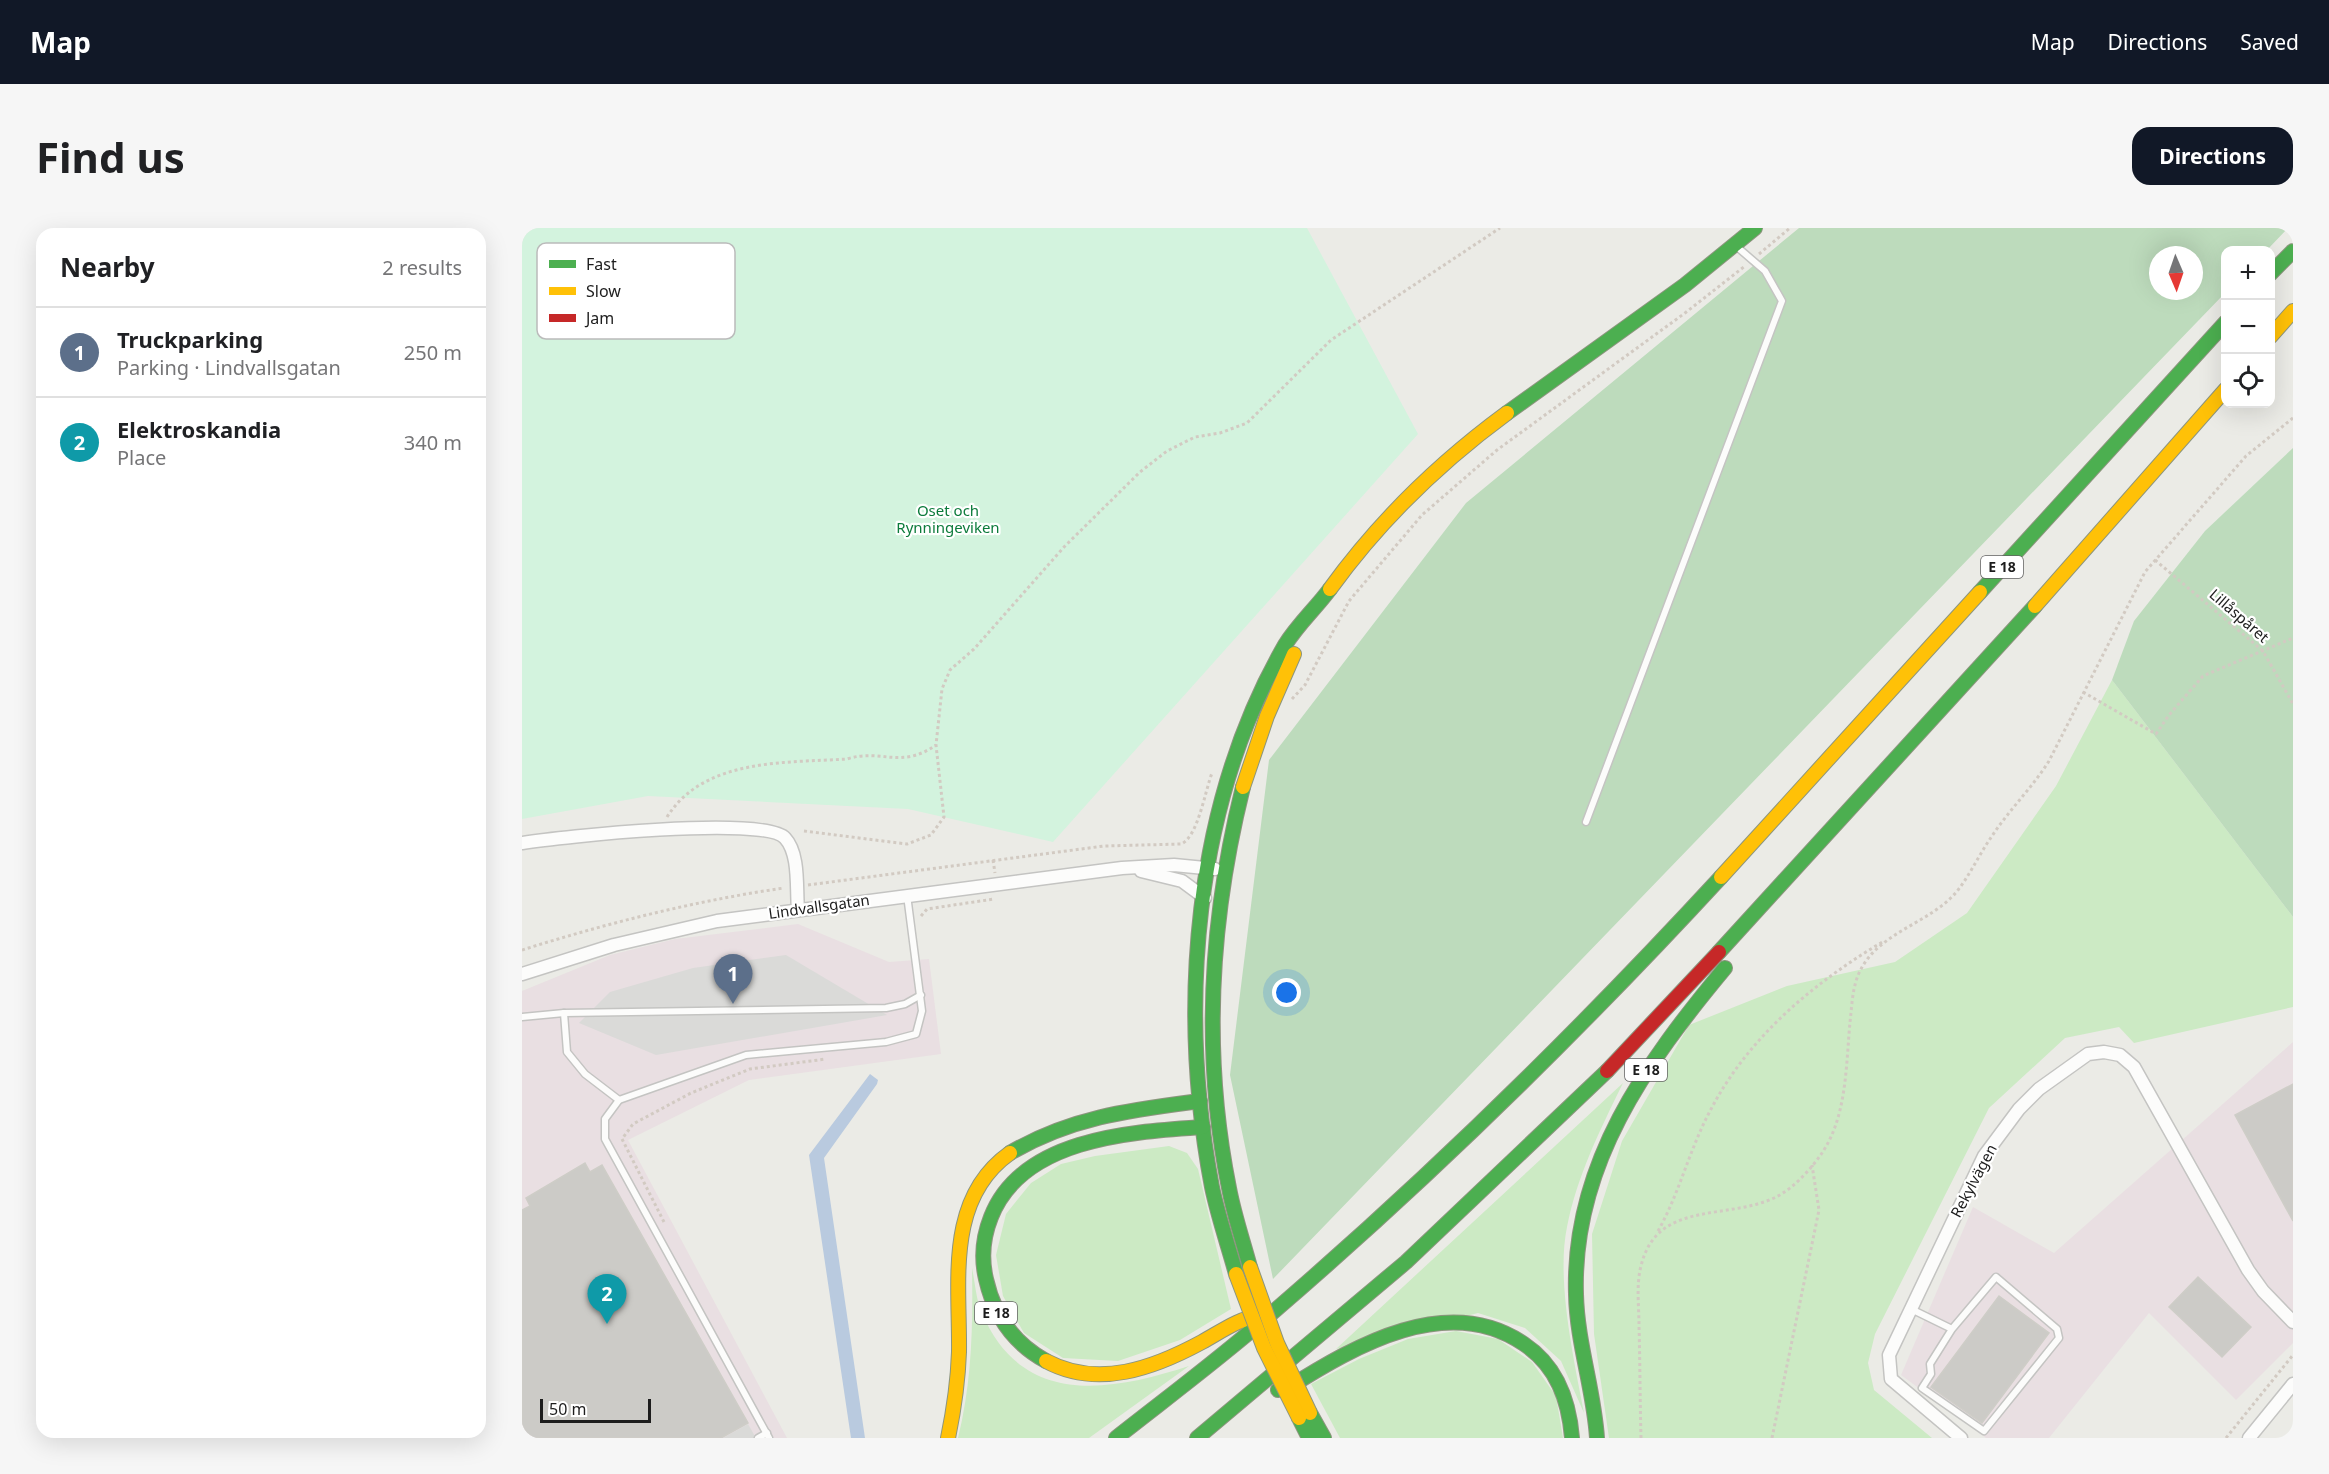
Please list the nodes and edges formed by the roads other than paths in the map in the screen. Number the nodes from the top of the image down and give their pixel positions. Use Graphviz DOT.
graph roads {
  1 [pos="1755,228"];
  2 [pos="1735,246"];
  3 [pos="2293,250"];
  4 [pos="2275,270"];
  5 [pos="2293,311"];
  6 [pos="2221,327"];
  7 [pos="2275,332"];
  8 [pos="2221,395"];
  9 [pos="1887,769"];
  10 [pos="1586,822"];
  11 [pos="522,843"];
  12 [pos="1122,868"];
  13 [pos="1217,869"];
  14 [pos="907,895"];
  15 [pos="1205,898"];
  16 [pos="798,909"];
  17 [pos="522,974"];
  18 [pos="921,994"];
  19 [pos="564,1013"];
  20 [pos="522,1017"];
  21 [pos="1215,1099"];
  22 [pos="619,1100"];
  23 [pos="1200,1101"];
  24 [pos="1218,1125"];
  25 [pos="1203,1126"];
  26 [pos="1910,1308"];
  27 [pos="1268,1314"];
  28 [pos="2293,1322"];
  29 [pos="1952,1329"];
  30 [pos="2293,1384"];
  31 [pos="1250,1395"];
  32 [pos="1304,1415"];
  33 [pos="768,1436"];
  34 [pos="758,1438"];
  35 [pos="948,1438"];
  36 [pos="1116,1438"];
  37 [pos="1197,1438"];
  38 [pos="1310,1438"];
  39 [pos="1324,1438"];
  40 [pos="1572,1438"];
  41 [pos="1597,1438"];
  42 [pos="1961,1438"];
  43 [pos="2249,1438"];
  1 -- 2 [label="main road"];
  2 -- 10 [label="lane"];
  2 -- 13 [label="main road"];
  3 -- 4 [label="main road"];
  5 -- 7 [label="main road"];
  6 -- 27 [label="main road, E 18"];
  8 -- 9 [label="main road, E 18"];
  9 -- 31 [label="main road, E 18"];
  9 -- 41 [label="main road, E 18"];
  11 -- 16 [label="street"];
  12 -- 13 [label="street, Lindvallsgatan"];
  12 -- 14 [label="street, Lindvallsgatan"];
  12 -- 15 [label="street, Lindvallsgatan"];
  13 -- 15 [label="main road"];
  13 -- 21 [label="main road"];
  14 -- 16 [label="street, Lindvallsgatan"];
  14 -- 18 [label="lane"];
  15 -- 23 [label="main road"];
  16 -- 17 [label="street, Lindvallsgatan"];
  18 -- 19 [label="lane"];
  18 -- 22 [label="lane"];
  19 -- 20 [label="lane"];
  19 -- 22 [label="lane"];
  21 -- 23 [label="main road, E 18"];
  21 -- 24 [label="main road"];
  22 -- 33 [label="lane"];
  23 -- 25 [label="main road"];
  23 -- 35 [label="main road, E 18"];
  24 -- 25 [label="main road, E 18"];
  24 -- 32 [label="main road, bridge"];
  25 -- 27 [label="main road, E 18"];
  25 -- 32 [label="main road, bridge"];
  26 -- 28 [label="street, Rekylvägen"];
  26 -- 29 [label="lane"];
  26 -- 42 [label="street, Rekylvägen"];
  27 -- 36 [label="main road, E 18"];
  29 -- 29 [label="lane"];
  30 -- 43 [label="street"];
  31 -- 37 [label="main road, E 18"];
  31 -- 40 [label="main road, E 18"];
  32 -- 38 [label="main road"];
  32 -- 39 [label="main road"];
  33 -- 34 [label="lane"];
}
